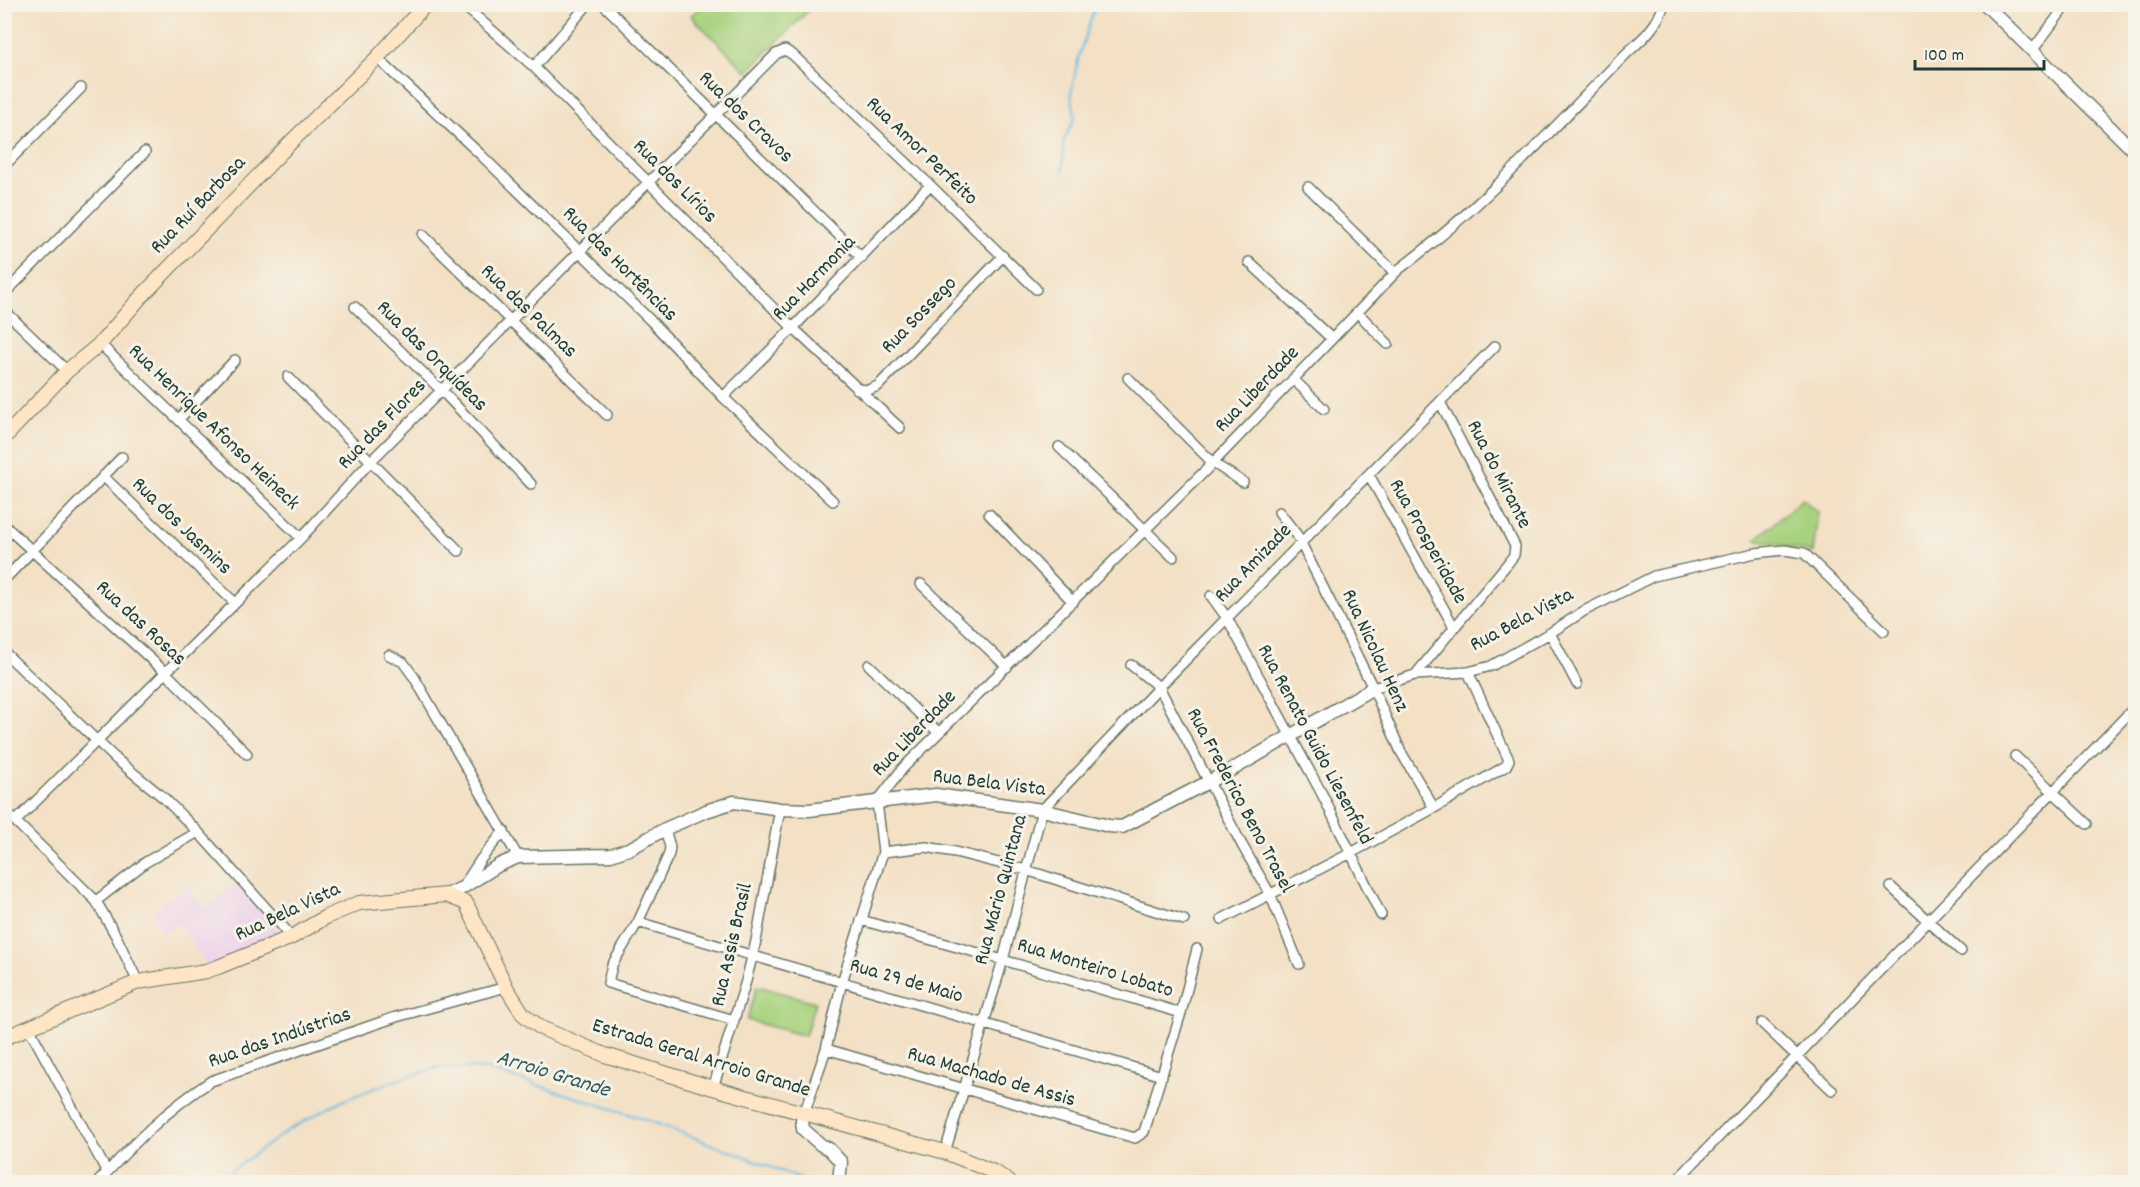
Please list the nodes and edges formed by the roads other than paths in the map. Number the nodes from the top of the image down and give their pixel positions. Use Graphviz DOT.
graph roads {
  1 [pos="426,4"];
  2 [pos="462,4"];
  3 [pos="588,4"];
  4 [pos="603,4"];
  5 [pos="1664,4"];
  6 [pos="1985,4"];
  7 [pos="2067,4"];
  8 [pos="2031,51"];
  9 [pos="776,54"];
  10 [pos="377,58"];
  11 [pos="534,67"];
  12 [pos="81,88"];
  13 [pos="716,114"];
  14 [pos="146,152"];
  15 [pos="2136,153"];
  16 [pos="4,166"];
  17 [pos="647,182"];
  18 [pos="930,185"];
  19 [pos="1308,187"];
  20 [pos="423,235"];
  21 [pos="579,250"];
  22 [pos="1003,256"];
  23 [pos="862,258"];
  24 [pos="1249,262"];
  25 [pos="1395,273"];
  26 [pos="1036,289"];
  27 [pos="4,294"];
  28 [pos="355,308"];
  29 [pos="4,310"];
  30 [pos="1358,312"];
  31 [pos="511,320"];
  32 [pos="793,328"];
  33 [pos="1332,339"];
  34 [pos="100,344"];
  35 [pos="1388,344"];
  36 [pos="1495,346"];
  37 [pos="235,360"];
  38 [pos="67,372"];
  39 [pos="288,377"];
  40 [pos="1128,378"];
  41 [pos="1293,379"];
  42 [pos="857,389"];
  43 [pos="442,391"];
  44 [pos="723,397"];
  45 [pos="1440,402"];
  46 [pos="1324,409"];
  47 [pos="607,415"];
  48 [pos="179,419"];
  49 [pos="900,428"];
  50 [pos="4,438"];
  51 [pos="1059,447"];
  52 [pos="122,457"];
  53 [pos="370,462"];
  54 [pos="1213,463"];
  55 [pos="1369,475"];
  56 [pos="103,476"];
  57 [pos="1243,482"];
  58 [pos="531,484"];
  59 [pos="833,501"];
  60 [pos="1279,512"];
  61 [pos="989,514"];
  62 [pos="4,525"];
  63 [pos="1145,531"];
  64 [pos="301,538"];
  65 [pos="1301,542"];
  66 [pos="33,549"];
  67 [pos="459,551"];
  68 [pos="1173,557"];
  69 [pos="4,579"];
  70 [pos="921,584"];
  71 [pos="1211,596"];
  72 [pos="1073,602"];
  73 [pos="235,603"];
  74 [pos="1227,618"];
  75 [pos="1454,627"];
  76 [pos="1884,631"];
  77 [pos="1550,633"];
  78 [pos="4,652"];
  79 [pos="389,655"];
  80 [pos="869,665"];
  81 [pos="1131,665"];
  82 [pos="1006,667"];
  83 [pos="166,672"];
  84 [pos="1468,672"];
  85 [pos="1415,675"];
  86 [pos="1577,684"];
  87 [pos="1159,687"];
  88 [pos="1373,688"];
  89 [pos="2136,706"];
  90 [pos="939,732"];
  91 [pos="1290,736"];
  92 [pos="96,740"];
  93 [pos="247,754"];
  94 [pos="2015,756"];
  95 [pos="1208,782"];
  96 [pos="2053,791"];
  97 [pos="877,802"];
  98 [pos="1434,808"];
  99 [pos="780,809"];
  100 [pos="4,810"];
  101 [pos="1042,810"];
  102 [pos="16,821"];
  103 [pos="2087,824"];
  104 [pos="665,829"];
  105 [pos="504,831"];
  106 [pos="198,832"];
  107 [pos="883,852"];
  108 [pos="1351,853"];
  109 [pos="518,857"];
  110 [pos="1026,870"];
  111 [pos="1891,887"];
  112 [pos="462,888"];
  113 [pos="1270,894"];
  114 [pos="446,895"];
  115 [pos="96,901"];
  116 [pos="1381,915"];
  117 [pos="1222,919"];
  118 [pos="861,920"];
  119 [pos="1184,920"];
  120 [pos="1928,921"];
  121 [pos="639,922"];
  122 [pos="292,937"];
  123 [pos="1197,949"];
  124 [pos="1961,951"];
  125 [pos="752,956"];
  126 [pos="1003,960"];
  127 [pos="1299,964"];
  128 [pos="138,982"];
  129 [pos="842,982"];
  130 [pos="506,987"];
  131 [pos="1181,1013"];
  132 [pos="734,1020"];
  133 [pos="1762,1023"];
  134 [pos="985,1024"];
  135 [pos="29,1028"];
  136 [pos="4,1038"];
  137 [pos="825,1048"];
  138 [pos="1796,1057"];
  139 [pos="1162,1076"];
  140 [pos="713,1088"];
  141 [pos="964,1088"];
  142 [pos="1832,1090"];
  143 [pos="804,1114"];
  144 [pos="945,1152"];
  145 [pos="107,1172"];
  146 [pos="98,1182"];
  147 [pos="839,1182"];
  148 [pos="1009,1182"];
  149 [pos="1675,1182"];
  1 -- 10 [label="main road, Rua Ruí Barbosa"];
  2 -- 11 [label="street, Rua dos Lírios"];
  3 -- 11 [label="street"];
  4 -- 13 [label="street, Rua dos Cravos"];
  5 -- 25 [label="street, Rua Liberdade"];
  6 -- 8 [label="street"];
  7 -- 8 [label="street"];
  8 -- 15 [label="street"];
  9 -- 13 [label="street, Rua das Flores"];
  9 -- 18 [label="street, Rua Amor Perfeito"];
  10 -- 21 [label="street, Rua das Hortências"];
  10 -- 34 [label="main road, Rua Ruí Barbosa"];
  11 -- 17 [label="street, Rua dos Lírios"];
  12 -- 16 [label="street"];
  13 -- 17 [label="street, Rua das Flores"];
  13 -- 23 [label="street, Rua dos Cravos"];
  14 -- 27 [label="street"];
  17 -- 21 [label="street, Rua das Flores"];
  17 -- 32 [label="street, Rua dos Lírios"];
  18 -- 22 [label="street, Rua Amor Perfeito"];
  18 -- 23 [label="street, Rua Harmonia"];
  19 -- 25 [label="street"];
  20 -- 31 [label="street, Rua das Palmas"];
  21 -- 31 [label="street, Rua das Flores"];
  21 -- 44 [label="street, Rua das Hortências"];
  22 -- 26 [label="street, Rua Amor Perfeito"];
  22 -- 42 [label="street, Rua Sossego"];
  23 -- 32 [label="street, Rua Harmonia"];
  24 -- 33 [label="street"];
  25 -- 30 [label="street, Rua Liberdade"];
  28 -- 43 [label="street, Rua das Orquídeas"];
  29 -- 38 [label="street"];
  30 -- 33 [label="street, Rua Liberdade"];
  30 -- 35 [label="street"];
  31 -- 43 [label="street, Rua das Flores"];
  31 -- 47 [label="street, Rua das Palmas"];
  32 -- 42 [label="street, Rua dos Lírios"];
  32 -- 44 [label="street, Rua Harmonia"];
  33 -- 41 [label="street, Rua Liberdade"];
  34 -- 38 [label="main road, Rua Ruí Barbosa"];
  34 -- 48 [label="street, Rua Henrique Afonso Heineck"];
  36 -- 45 [label="street, Rua Amizade"];
  37 -- 48 [label="street"];
  38 -- 50 [label="main road, Rua Ruí Barbosa"];
  39 -- 53 [label="street"];
  40 -- 54 [label="street"];
  41 -- 46 [label="street"];
  41 -- 54 [label="street, Rua Liberdade"];
  42 -- 49 [label="street, Rua dos Lírios"];
  43 -- 53 [label="street, Rua das Flores"];
  43 -- 58 [label="street, Rua das Orquídeas"];
  44 -- 59 [label="street, Rua das Hortências"];
  45 -- 55 [label="street, Rua Amizade"];
  45 -- 75 [label="street, Rua do Mirante"];
  48 -- 64 [label="street, Rua Henrique Afonso Heineck"];
  51 -- 63 [label="street"];
  52 -- 56 [label="street"];
  53 -- 64 [label="street, Rua das Flores"];
  53 -- 67 [label="street"];
  54 -- 57 [label="street"];
  54 -- 63 [label="street, Rua Liberdade"];
  55 -- 65 [label="street, Rua Amizade"];
  55 -- 75 [label="street, Rua Prosperidade"];
  56 -- 66 [label="street"];
  56 -- 73 [label="street, Rua dos Jasmins"];
  60 -- 65 [label="street, Rua Nicolau Henz"];
  61 -- 72 [label="street"];
  62 -- 66 [label="street, Rua das Rosas"];
  63 -- 68 [label="street"];
  63 -- 72 [label="street, Rua Liberdade"];
  64 -- 73 [label="street, Rua das Flores"];
  65 -- 74 [label="street, Rua Amizade"];
  65 -- 88 [label="street, Rua Nicolau Henz"];
  66 -- 69 [label="street"];
  66 -- 83 [label="street, Rua das Rosas"];
  70 -- 82 [label="street"];
  71 -- 74 [label="street, Rua Renato Guido Liesenfeld"];
  72 -- 82 [label="street, Rua Liberdade"];
  73 -- 83 [label="street, Rua das Flores"];
  74 -- 87 [label="street, Rua Amizade"];
  74 -- 91 [label="street, Rua Renato Guido Liesenfeld"];
  75 -- 85 [label="street, Rua do Mirante"];
  76 -- 77 [label="street, Rua Bela Vista"];
  77 -- 84 [label="street, Rua Bela Vista"];
  77 -- 86 [label="street"];
  78 -- 92 [label="street"];
  79 -- 105 [label="street"];
  80 -- 90 [label="street"];
  81 -- 87 [label="street, Rua Frederico Beno Trasel"];
  82 -- 90 [label="street, Rua Liberdade"];
  83 -- 92 [label="street, Rua das Flores"];
  83 -- 93 [label="street, Rua das Rosas"];
  84 -- 85 [label="street, Rua Bela Vista"];
  84 -- 98 [label="street"];
  85 -- 88 [label="street, Rua Bela Vista"];
  87 -- 95 [label="street, Rua Frederico Beno Trasel"];
  87 -- 101 [label="street, Rua Amizade"];
  88 -- 91 [label="street, Rua Bela Vista"];
  88 -- 98 [label="street, Rua Nicolau Henz"];
  89 -- 96 [label="street"];
  90 -- 97 [label="street, Rua Liberdade"];
  91 -- 95 [label="street, Rua Bela Vista"];
  91 -- 108 [label="street, Rua Renato Guido Liesenfeld"];
  92 -- 102 [label="street, Rua das Flores"];
  92 -- 106 [label="street"];
  94 -- 96 [label="street"];
  95 -- 101 [label="street, Rua Bela Vista"];
  95 -- 113 [label="street, Rua Frederico Beno Trasel"];
  96 -- 103 [label="street"];
  96 -- 120 [label="street"];
  97 -- 99 [label="street, Rua Bela Vista"];
  97 -- 101 [label="street, Rua Bela Vista"];
  97 -- 107 [label="street"];
  98 -- 108 [label="street"];
  99 -- 104 [label="street, Rua Bela Vista"];
  99 -- 125 [label="street, Rua Assis Brasil"];
  100 -- 102 [label="street"];
  101 -- 110 [label="street, Rua Mário Quintana"];
  102 -- 115 [label="street"];
  104 -- 109 [label="street, Rua Bela Vista"];
  104 -- 121 [label="street"];
  105 -- 109 [label="street"];
  105 -- 112 [label="street"];
  106 -- 115 [label="street"];
  106 -- 122 [label="street"];
  107 -- 110 [label="street"];
  107 -- 118 [label="street"];
  108 -- 113 [label="street"];
  108 -- 116 [label="street, Rua Renato Guido Liesenfeld"];
  109 -- 112 [label="street, Rua Bela Vista"];
  110 -- 119 [label="street"];
  110 -- 126 [label="street, Rua Mário Quintana"];
  111 -- 120 [label="street"];
  112 -- 114 [label="street, Rua Bela Vista"];
  113 -- 117 [label="street"];
  113 -- 127 [label="street, Rua Frederico Beno Trasel"];
  114 -- 122 [label="main road, Rua Bela Vista"];
  114 -- 130 [label="main road, Estrada Geral Arroio Grande"];
  115 -- 128 [label="street"];
  118 -- 126 [label="street, Rua Monteiro Lobato"];
  118 -- 129 [label="street"];
  120 -- 124 [label="street"];
  120 -- 138 [label="street"];
  121 -- 125 [label="street, Rua 29 de Maio"];
  121 -- 132 [label="street"];
  122 -- 128 [label="main road, Rua Bela Vista"];
  123 -- 131 [label="street"];
  125 -- 129 [label="street, Rua 29 de Maio"];
  125 -- 132 [label="street, Rua Assis Brasil"];
  126 -- 131 [label="street, Rua Monteiro Lobato"];
  126 -- 134 [label="street, Rua Mário Quintana"];
  128 -- 135 [label="main road, Rua Bela Vista"];
  129 -- 134 [label="street, Rua 29 de Maio"];
  129 -- 137 [label="street"];
  130 -- 140 [label="main road, Estrada Geral Arroio Grande"];
  130 -- 145 [label="street, Rua das Indústrias"];
  131 -- 139 [label="street"];
  132 -- 140 [label="street, Rua Assis Brasil"];
  133 -- 138 [label="street"];
  134 -- 139 [label="street, Rua 29 de Maio"];
  134 -- 141 [label="street, Rua Mário Quintana"];
  135 -- 136 [label="main road, Rua Bela Vista"];
  135 -- 145 [label="street"];
  137 -- 141 [label="street, Rua Machado de Assis"];
  137 -- 143 [label="street"];
  138 -- 142 [label="street"];
  138 -- 149 [label="street"];
  139 -- 141 [label="street, Rua Machado de Assis"];
  140 -- 143 [label="main road, Estrada Geral Arroio Grande"];
  141 -- 144 [label="street, Rua Mário Quintana"];
  143 -- 144 [label="main road, Estrada Geral Arroio Grande"];
  143 -- 147 [label="street"];
  144 -- 148 [label="main road, Estrada Geral Arroio Grande"];
  145 -- 146 [label="street, Rua das Indústrias"];
}
